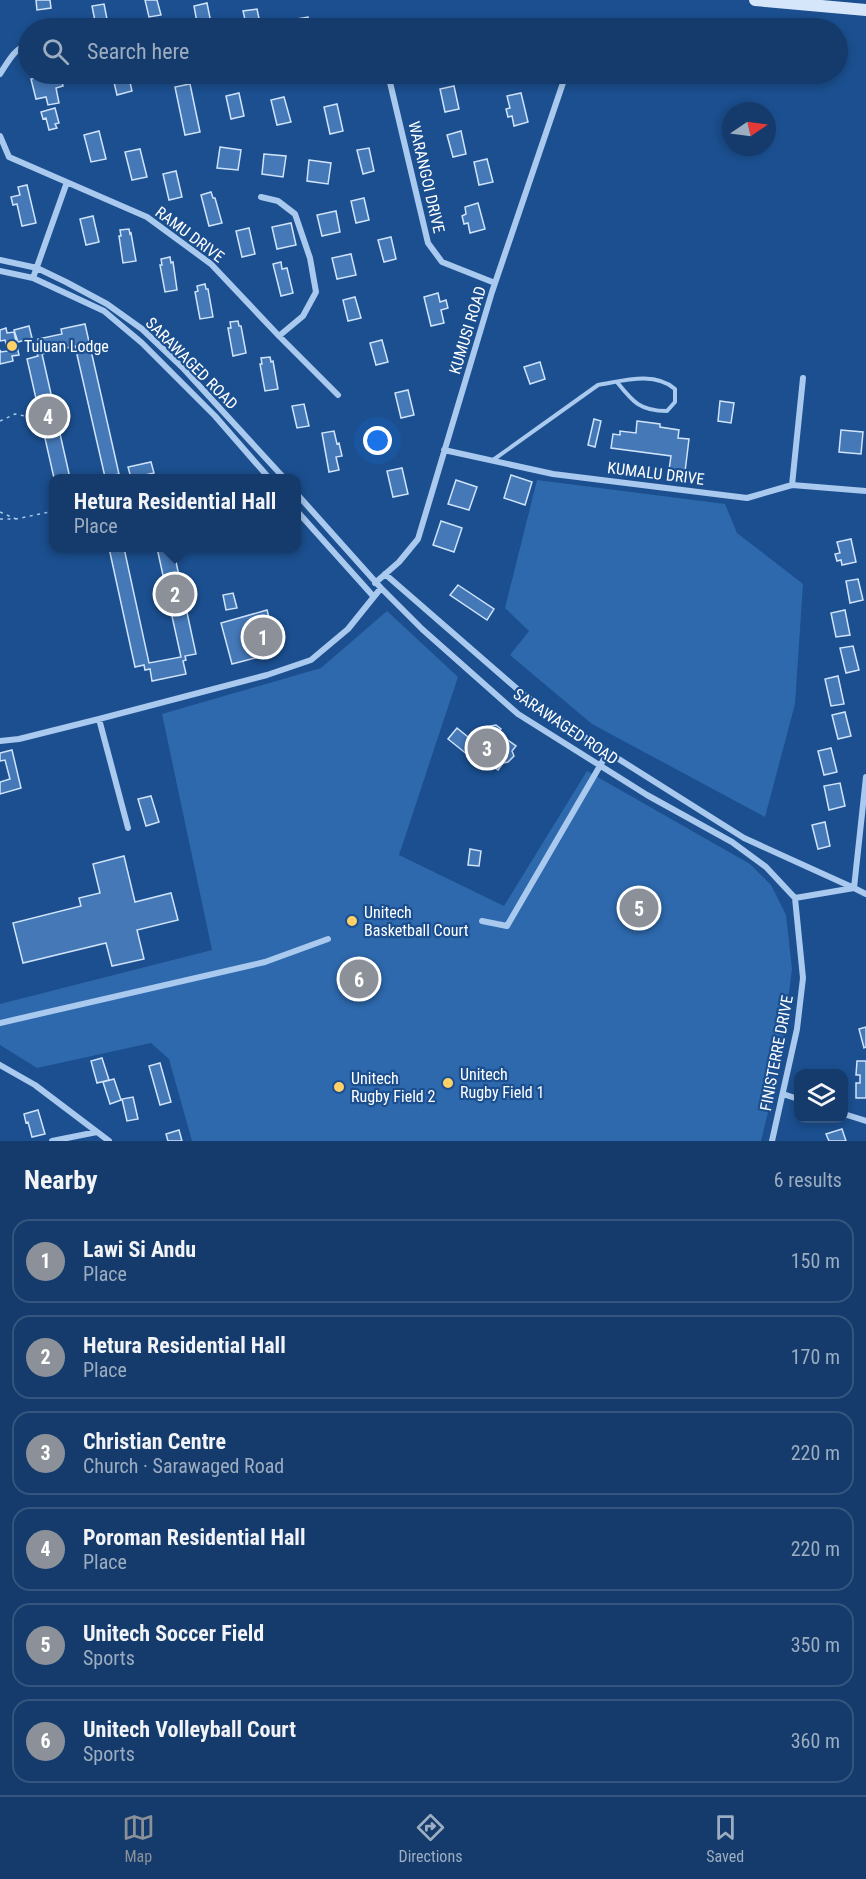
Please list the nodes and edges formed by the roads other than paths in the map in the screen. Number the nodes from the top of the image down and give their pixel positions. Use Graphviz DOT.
graph roads {
  1 [pos="755,0"];
  2 [pos="866,10"];
  3 [pos="18,50"];
  4 [pos="0,74"];
  5 [pos="390,84"];
  6 [pos="563,84"];
  7 [pos="0,136"];
  8 [pos="67,182"];
  9 [pos="261,197"];
  10 [pos="0,260"];
  11 [pos="37,268"];
  12 [pos="0,271"];
  13 [pos="33,278"];
  14 [pos="495,283"];
  15 [pos="279,336"];
  16 [pos="803,378"];
  17 [pos="617,382"];
  18 [pos="338,395"];
  19 [pos="444,450"];
  20 [pos="492,460"];
  21 [pos="266,474"];
  22 [pos="280,474"];
  23 [pos="792,485"];
  24 [pos="866,491"];
  25 [pos="301,498"];
  26 [pos="301,515"];
  27 [pos="386,574"];
  28 [pos="378,586"];
  29 [pos="374,597"];
  30 [pos="99,718"];
  31 [pos="0,741"];
  32 [pos="608,752"];
  33 [pos="866,777"];
  34 [pos="128,828"];
  35 [pos="854,888"];
  36 [pos="866,894"];
  37 [pos="795,898"];
  38 [pos="482,921"];
  39 [pos="328,939"];
  40 [pos="0,1023"];
  41 [pos="0,1065"];
  42 [pos="783,1094"];
  43 [pos="794,1098"];
  44 [pos="848,1116"];
  45 [pos="866,1121"];
  46 [pos="97,1132"];
  47 [pos="52,1141"];
  48 [pos="109,1141"];
  49 [pos="772,1141"];
  1 -- 2 [label="main road"];
  3 -- 4 [label="street"];
  5 -- 14 [label="street, WARANGOI DRIVE"];
  6 -- 14 [label="street, KUMUSI ROAD"];
  7 -- 8 [label="street, RAMU DRIVE"];
  8 -- 11 [label="street"];
  8 -- 15 [label="street, RAMU DRIVE"];
  9 -- 15 [label="street"];
  10 -- 11 [label="street, SARAWAGED ROAD"];
  11 -- 13 [label="street"];
  11 -- 22 [label="street, SARAWAGED ROAD"];
  12 -- 13 [label="street"];
  13 -- 21 [label="street"];
  14 -- 19 [label="street, KUMUSI ROAD"];
  15 -- 18 [label="street, RAMU DRIVE"];
  16 -- 23 [label="street"];
  17 -- 17 [label="lane"];
  17 -- 20 [label="lane"];
  19 -- 20 [label="street, KUMALU DRIVE"];
  19 -- 27 [label="street, KUMUSI ROAD"];
  20 -- 23 [label="street, KUMALU DRIVE"];
  23 -- 24 [label="street, KUMALU DRIVE"];
  25 -- 28 [label="street, SARAWAGED ROAD"];
  26 -- 29 [label="street"];
  27 -- 28 [label="street, KUMUSI ROAD"];
  27 -- 32 [label="street"];
  28 -- 29 [label="street, KUMUSI ROAD"];
  28 -- 37 [label="street, SARAWAGED ROAD"];
  29 -- 30 [label="street, KUMUSI ROAD"];
  30 -- 31 [label="street, KUMUSI ROAD"];
  30 -- 34 [label="street"];
  32 -- 35 [label="street"];
  32 -- 38 [label="street"];
  33 -- 35 [label="street"];
  35 -- 36 [label="street"];
  35 -- 37 [label="street"];
  37 -- 42 [label="street, FINISTERRE DRIVE"];
  39 -- 40 [label="street"];
  41 -- 46 [label="street"];
  42 -- 43 [label="street"];
  42 -- 49 [label="street, FINISTERRE DRIVE"];
  44 -- 45 [label="street"];
  46 -- 47 [label="street"];
  46 -- 48 [label="street"];
}
